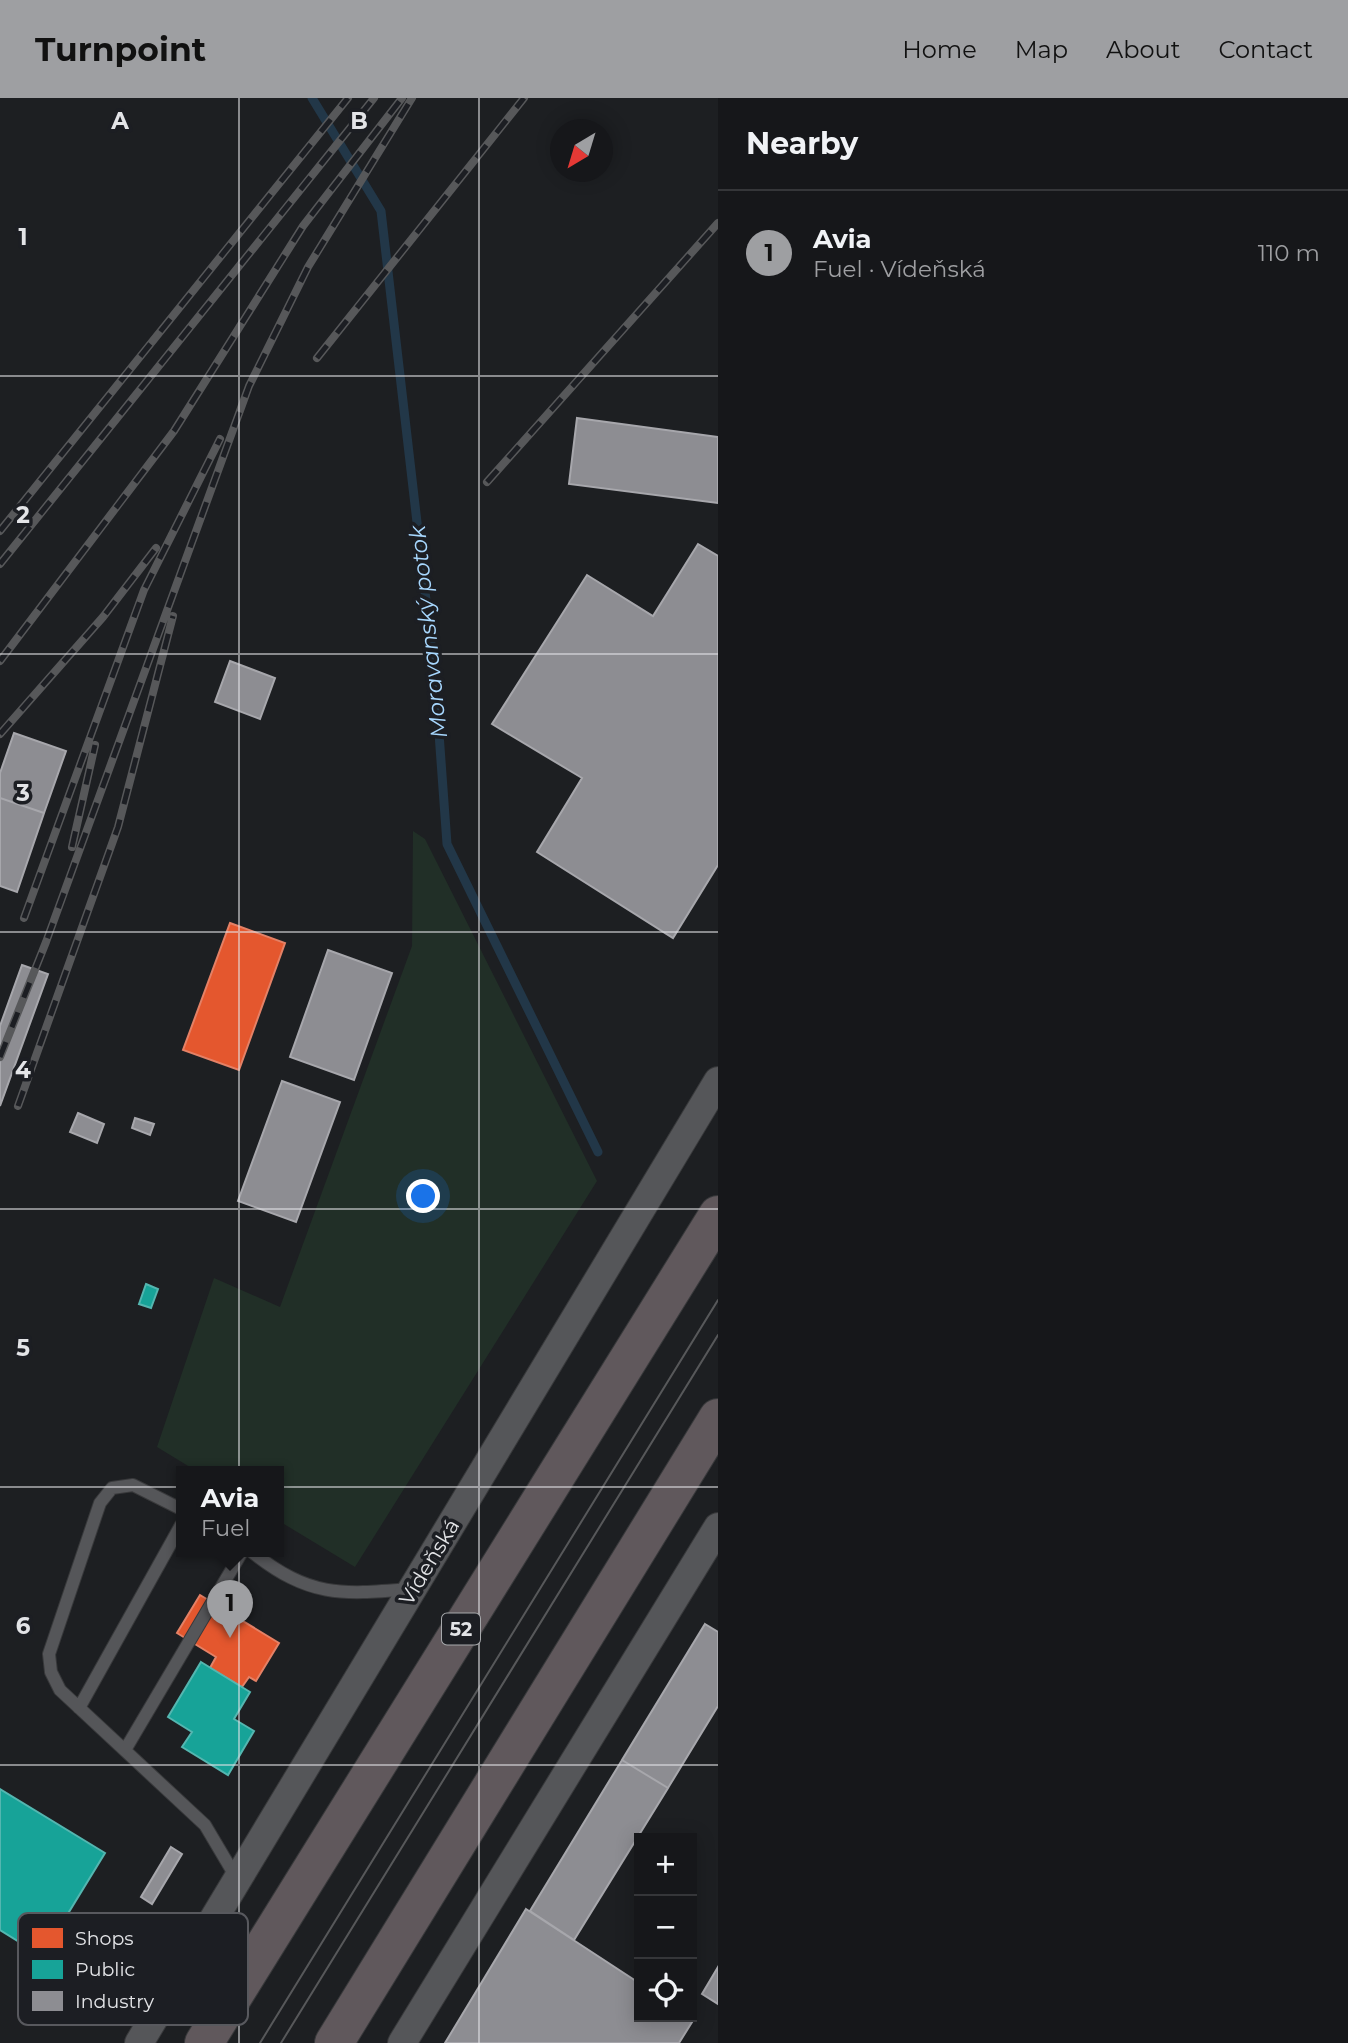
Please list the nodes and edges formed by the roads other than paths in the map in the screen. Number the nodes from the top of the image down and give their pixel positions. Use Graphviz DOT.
graph roads {
  1 [pos="718,1082"];
  2 [pos="718,1215"];
  3 [pos="718,1418"];
  4 [pos="176,1506"];
  5 [pos="718,1527"];
  6 [pos="176,1534"];
  7 [pos="239,1557"];
  8 [pos="260,1557"];
  9 [pos="413,1588"];
  10 [pos="79,1708"];
  11 [pos="125,1750"];
  12 [pos="237,1880"];
  13 [pos="217,1913"];
  14 [pos="248,1972"];
  15 [pos="150,2025"];
  16 [pos="215,2025"];
  17 [pos="139,2043"];
  18 [pos="204,2043"];
  19 [pos="334,2043"];
  20 [pos="402,2043"];
  1 -- 9 [label="street, Vídeňská"];
  2 -- 14 [label="highway, 52"];
  3 -- 19 [label="highway"];
  4 -- 10 [label="lane"];
  5 -- 20 [label="street"];
  6 -- 10 [label="lane"];
  7 -- 11 [label="lane"];
  8 -- 9 [label="lane"];
  9 -- 12 [label="street, Vídeňská"];
  10 -- 11 [label="lane"];
  11 -- 12 [label="lane"];
  12 -- 13 [label="street, Vídeňská"];
  15 -- 17 [label="street, Vídeňská"];
  16 -- 18 [label="highway, 52"];
}
